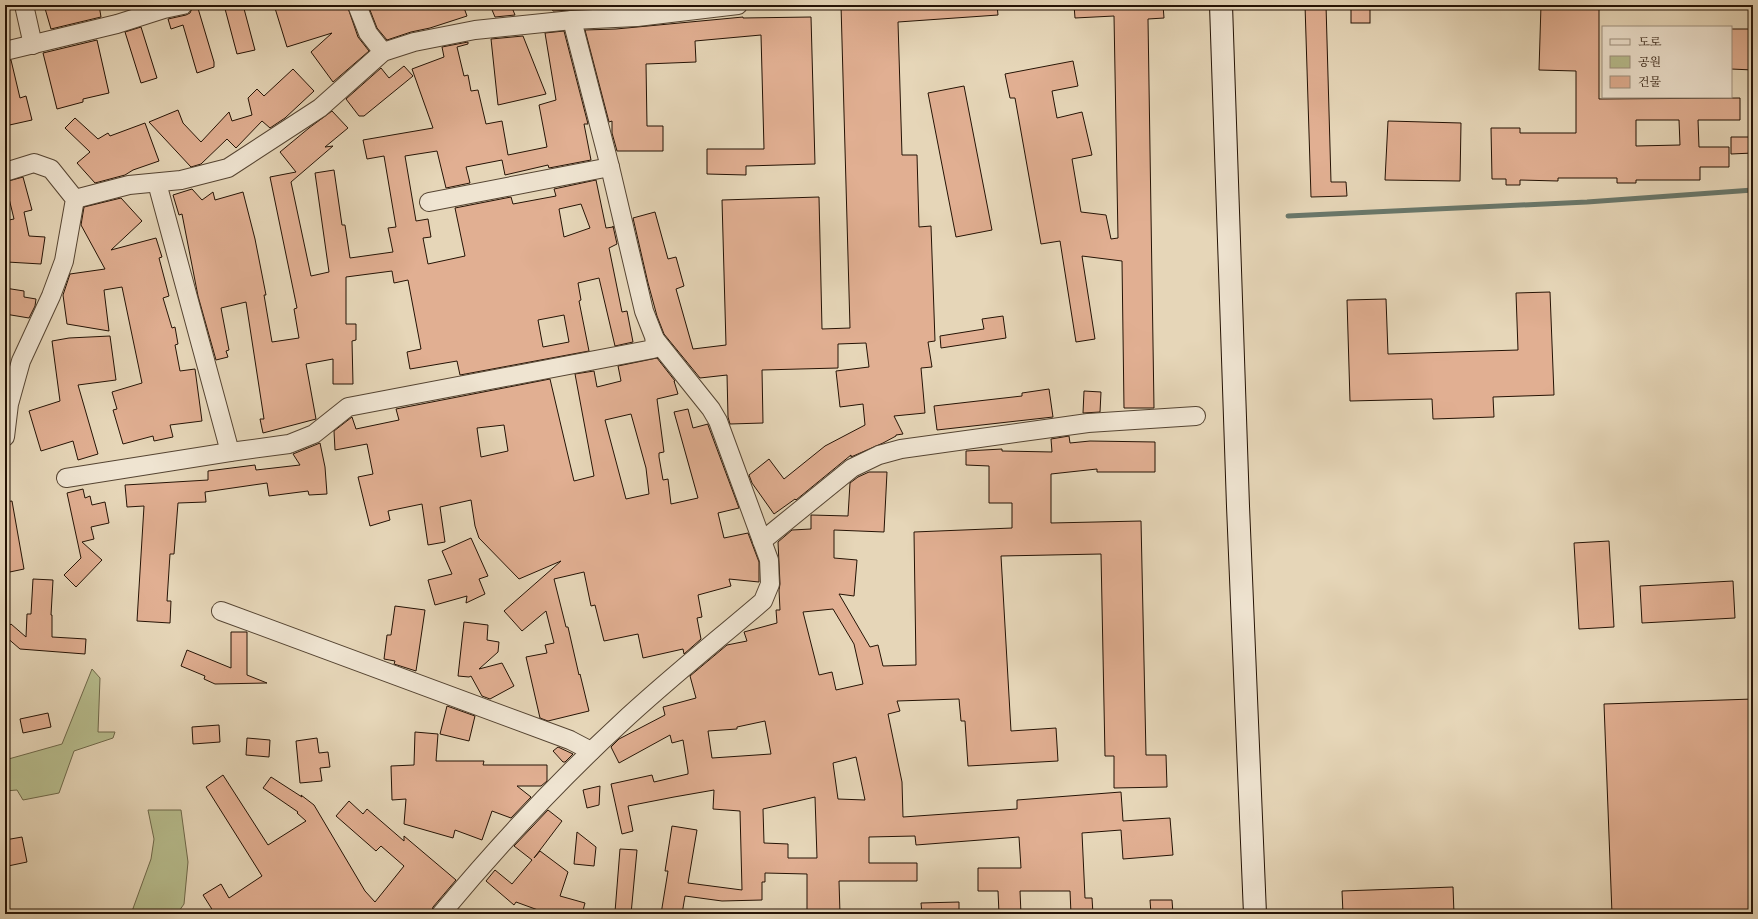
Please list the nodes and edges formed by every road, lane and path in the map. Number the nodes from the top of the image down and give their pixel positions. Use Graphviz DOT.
graph roads {
  1 [pos="24,5"];
  2 [pos="183,5"];
  3 [pos="357,5"];
  4 [pos="738,5"];
  5 [pos="1221,5"];
  6 [pos="572,20"];
  7 [pos="33,45"];
  8 [pos="5,51"];
  9 [pos="383,52"];
  10 [pos="610,167"];
  11 [pos="5,172"];
  12 [pos="158,183"];
  13 [pos="75,199"];
  14 [pos="429,202"];
  15 [pos="655,339"];
  16 [pos="1196,416"];
  17 [pos="5,437"];
  18 [pos="230,452"];
  19 [pos="66,478"];
  20 [pos="762,541"];
  21 [pos="221,611"];
  22 [pos="591,751"];
  23 [pos="441,914"];
  24 [pos="1255,914"];
  1 -- 7 [label="street"];
  2 -- 7 [label="street"];
  3 -- 9 [label="street"];
  4 -- 6 [label="street"];
  5 -- 24 [label="main road"];
  6 -- 9 [label="street"];
  6 -- 10 [label="street"];
  7 -- 8 [label="street"];
  9 -- 12 [label="street"];
  10 -- 14 [label="street"];
  10 -- 15 [label="street"];
  11 -- 13 [label="street"];
  12 -- 13 [label="street"];
  12 -- 18 [label="street"];
  13 -- 17 [label="street"];
  15 -- 18 [label="street"];
  15 -- 20 [label="street"];
  16 -- 20 [label="street"];
  18 -- 19 [label="street"];
  20 -- 22 [label="street"];
  21 -- 22 [label="street"];
  22 -- 23 [label="street"];
}
